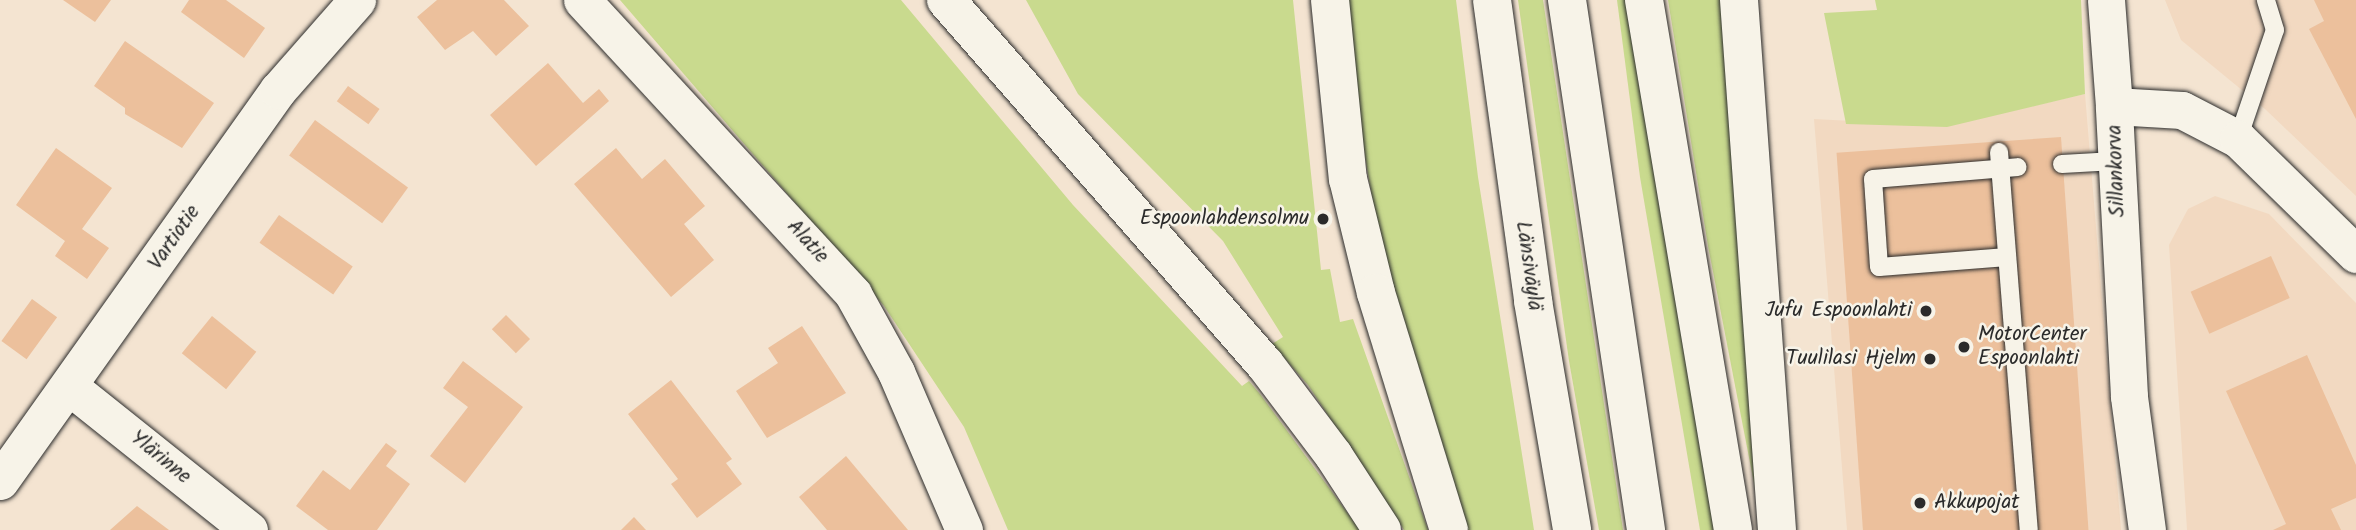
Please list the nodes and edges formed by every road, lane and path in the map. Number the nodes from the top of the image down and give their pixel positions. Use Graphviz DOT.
graph roads {
  1 [pos="356,0"];
  2 [pos="582,0"];
  3 [pos="946,0"];
  4 [pos="1330,0"];
  5 [pos="1492,0"];
  6 [pos="1567,0"];
  7 [pos="1644,0"];
  8 [pos="1739,0"];
  9 [pos="2106,0"];
  10 [pos="2266,0"];
  11 [pos="2114,106"];
  12 [pos="2238,139"];
  13 [pos="1999,160"];
  14 [pos="2115,161"];
  15 [pos="2062,164"];
  16 [pos="2018,167"];
  17 [pos="2356,254"];
  18 [pos="2007,257"];
  19 [pos="70,387"];
  20 [pos="0,481"];
  21 [pos="249,530"];
  22 [pos="964,530"];
  23 [pos="1382,530"];
  24 [pos="1449,530"];
  25 [pos="1572,530"];
  26 [pos="1646,530"];
  27 [pos="1733,530"];
  28 [pos="1777,530"];
  29 [pos="2029,530"];
  30 [pos="2147,530"];
  1 -- 19 [label="street, Vartiotie"];
  2 -- 22 [label="street, Alatie"];
  3 -- 23 [label="highway"];
  4 -- 24 [label="highway"];
  5 -- 25 [label="highway, Länsiväylä"];
  6 -- 26 [label="highway"];
  7 -- 27 [label="highway"];
  8 -- 28 [label="highway"];
  9 -- 11 [label="street"];
  10 -- 12 [label="lane"];
  11 -- 12 [label="street, Sillankorva"];
  11 -- 14 [label="street, Sillankorva"];
  12 -- 17 [label="street, Sillankorva"];
  13 -- 16 [label="lane"];
  13 -- 18 [label="lane"];
  13 -- 18 [label="lane"];
  14 -- 15 [label="lane"];
  14 -- 30 [label="street, Sillankorva"];
  18 -- 29 [label="lane"];
  19 -- 20 [label="street, Vartiotie"];
  19 -- 21 [label="street, Ylärinne"];
}
